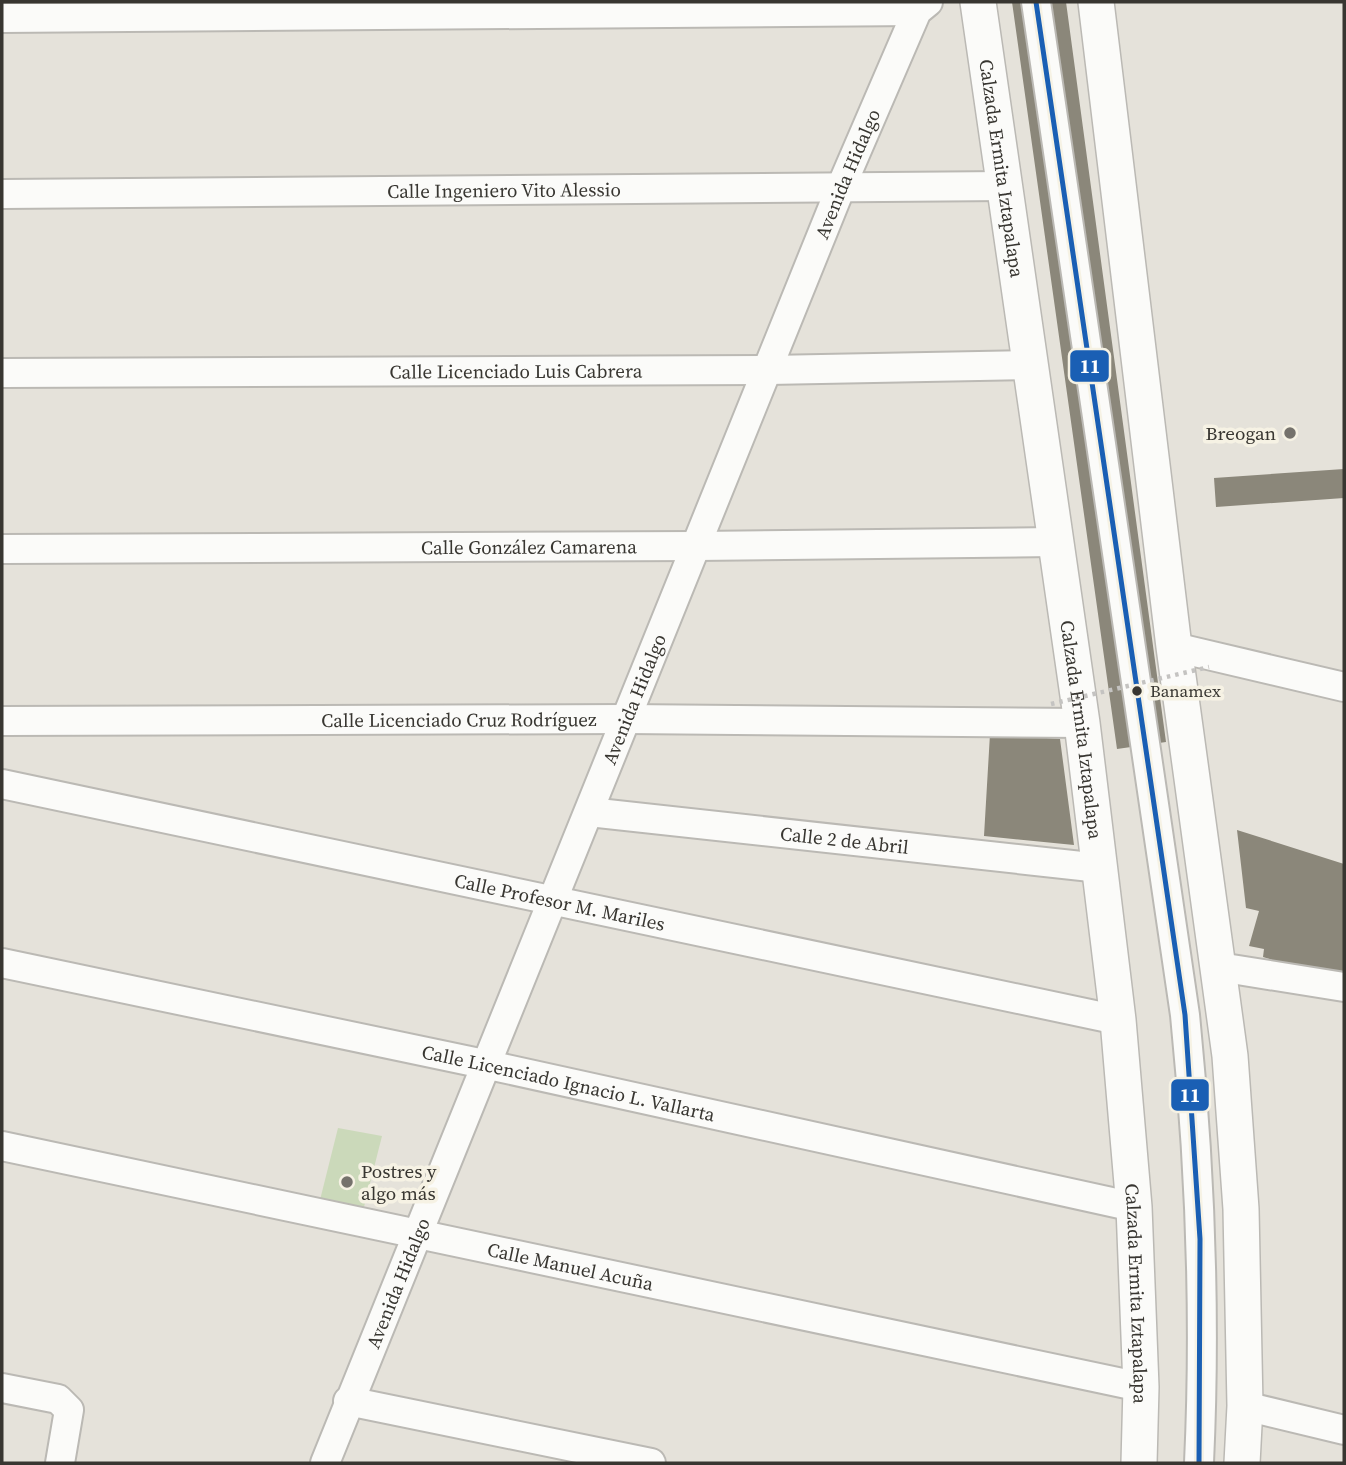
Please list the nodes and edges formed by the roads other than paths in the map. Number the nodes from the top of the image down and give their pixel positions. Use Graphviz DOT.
graph roads {
  1 [pos="978,2"];
  2 [pos="1036,2"];
  3 [pos="1096,2"];
  4 [pos="923,6"];
  5 [pos="2,18"];
  6 [pos="1005,186"];
  7 [pos="841,187"];
  8 [pos="2,194"];
  9 [pos="1032,365"];
  10 [pos="768,370"];
  11 [pos="2,373"];
  12 [pos="1054,541"];
  13 [pos="697,547"];
  14 [pos="2,549"];
  15 [pos="1174,647"];
  16 [pos="1344,687"];
  17 [pos="626,719"];
  18 [pos="2,721"];
  19 [pos="1083,723"];
  20 [pos="2,783"];
  21 [pos="589,812"];
  22 [pos="1100,868"];
  23 [pos="551,901"];
  24 [pos="2,963"];
  25 [pos="1219,967"];
  26 [pos="1344,987"];
  27 [pos="1118,1020"];
  28 [pos="484,1064"];
  29 [pos="2,1146"];
  30 [pos="1134,1207"];
  31 [pos="416,1233"];
  32 [pos="1141,1387"];
  33 [pos="2,1388"];
  34 [pos="348,1401"];
  35 [pos="1245,1406"];
  36 [pos="1344,1430"];
  37 [pos="60,1463"];
  38 [pos="325,1463"];
  39 [pos="651,1463"];
  40 [pos="1139,1463"];
  41 [pos="1199,1463"];
  42 [pos="1242,1463"];
  1 -- 6 [label="main road, Calzada Ermita Iztapalapa"];
  2 -- 41 [label="street"];
  3 -- 15 [label="main road"];
  4 -- 5 [label="street"];
  4 -- 7 [label="street, Avenida Hidalgo"];
  6 -- 7 [label="street, Calle Ingeniero Vito Alessio"];
  6 -- 9 [label="main road, Calzada Ermita Iztapalapa"];
  7 -- 8 [label="street, Calle Ingeniero Vito Alessio"];
  7 -- 10 [label="street, Avenida Hidalgo"];
  9 -- 10 [label="street, Calle Licenciado Luis Cabrera"];
  9 -- 12 [label="main road, Calzada Ermita Iztapalapa"];
  10 -- 11 [label="street, Calle Licenciado Luis Cabrera"];
  10 -- 13 [label="street, Avenida Hidalgo"];
  12 -- 13 [label="street, Calle González Camarena"];
  12 -- 19 [label="main road, Calzada Ermita Iztapalapa"];
  13 -- 14 [label="street, Calle González Camarena"];
  13 -- 17 [label="street, Avenida Hidalgo"];
  15 -- 16 [label="street"];
  15 -- 25 [label="main road"];
  17 -- 18 [label="street, Calle Licenciado Cruz Rodríguez"];
  17 -- 19 [label="street, Calle Licenciado Cruz Rodríguez"];
  17 -- 21 [label="street, Avenida Hidalgo"];
  19 -- 22 [label="main road, Calzada Ermita Iztapalapa"];
  20 -- 23 [label="street, Calle Profesor M. Mariles"];
  21 -- 22 [label="street, Calle 2 de Abril"];
  21 -- 23 [label="street, Avenida Hidalgo"];
  22 -- 27 [label="main road, Calzada Ermita Iztapalapa"];
  23 -- 27 [label="street, Calle Profesor M. Mariles"];
  23 -- 28 [label="street, Avenida Hidalgo"];
  24 -- 28 [label="street, Calle Licenciado Ignacio L. Vallarta"];
  25 -- 26 [label="street"];
  25 -- 35 [label="main road"];
  27 -- 30 [label="main road, Calzada Ermita Iztapalapa"];
  28 -- 30 [label="street, Calle Licenciado Ignacio L. Vallarta"];
  28 -- 31 [label="street, Avenida Hidalgo"];
  29 -- 31 [label="street, Calle Manuel Acuña"];
  30 -- 32 [label="main road, Calzada Ermita Iztapalapa"];
  31 -- 32 [label="street, Calle Manuel Acuña"];
  31 -- 34 [label="street, Avenida Hidalgo"];
  32 -- 40 [label="main road, Calzada Ermita Iztapalapa"];
  33 -- 37 [label="street"];
  34 -- 38 [label="street, Avenida Hidalgo"];
  34 -- 39 [label="street"];
  35 -- 36 [label="street"];
  35 -- 42 [label="main road"];
}
